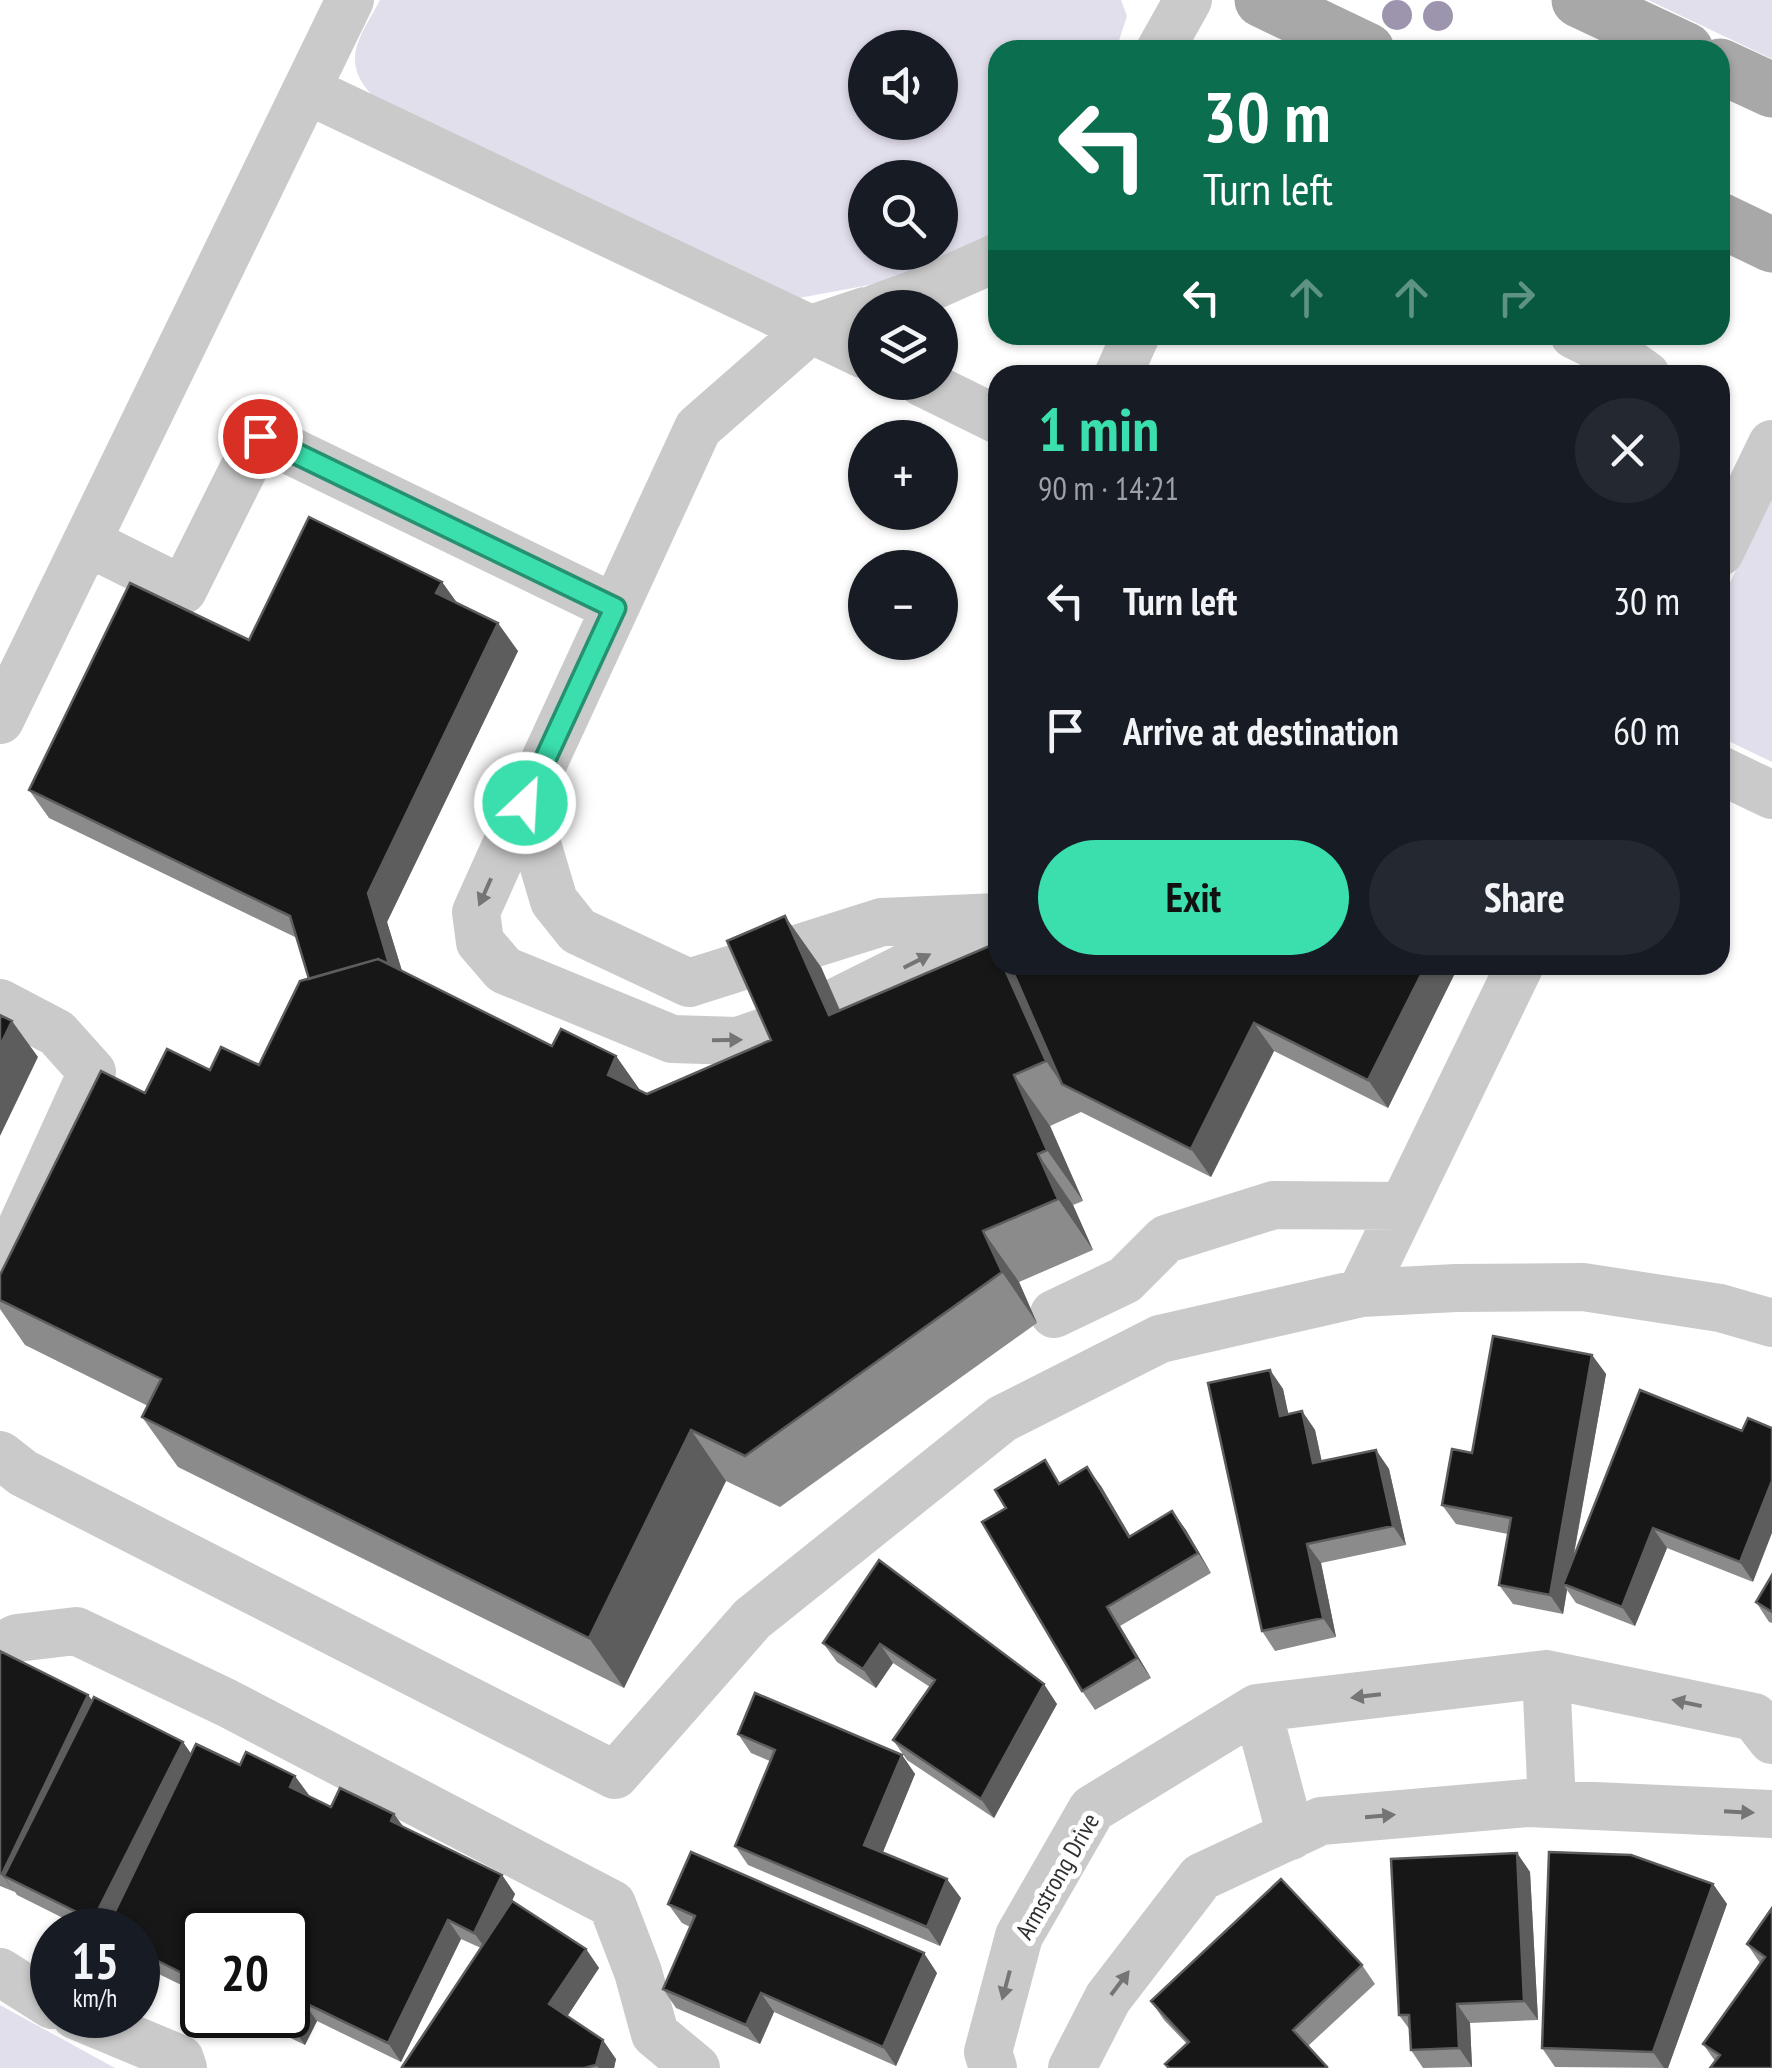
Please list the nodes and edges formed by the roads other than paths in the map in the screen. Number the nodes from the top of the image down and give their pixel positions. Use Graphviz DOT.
graph roads {
  1 [pos="350,0"];
  2 [pos="1188,0"];
  3 [pos="1262,0"];
  4 [pos="1578,0"];
  5 [pos="1166,40"];
  6 [pos="1346,40"];
  7 [pos="1664,40"];
  8 [pos="1730,71"];
  9 [pos="307,90"];
  10 [pos="1772,90"];
  11 [pos="1730,225"];
  12 [pos="1772,245"];
  13 [pos="988,262"];
  14 [pos="925,290"];
  15 [pos="848,317"];
  16 [pos="811,329"];
  17 [pos="1594,345"];
  18 [pos="848,348"];
  19 [pos="1632,365"];
  20 [pos="957,400"];
  21 [pos="988,415"];
  22 [pos="1772,444"];
  23 [pos="1730,531"];
  24 [pos="87,542"];
  25 [pos="615,608"];
  26 [pos="0,720"];
  27 [pos="1730,775"];
  28 [pos="1772,795"];
  29 [pos="525,803"];
  30 [pos="988,919"];
  31 [pos="988,924"];
  32 [pos="1515,975"];
  33 [pos="0,1002"];
  34 [pos="836,1002"];
  35 [pos="778,1027"];
  36 [pos="1403,1206"];
  37 [pos="0,1274"];
  38 [pos="1361,1293"];
  39 [pos="1054,1314"];
  40 [pos="1772,1323"];
  41 [pos="0,1455"];
  42 [pos="0,1647"];
  43 [pos="1546,1674"];
  44 [pos="1257,1708"];
  45 [pos="1772,1740"];
  46 [pos="1552,1804"];
  47 [pos="1772,1814"];
  48 [pos="1291,1836"];
  49 [pos="0,1972"];
  50 [pos="30,1992"];
  51 [pos="130,2038"];
  52 [pos="195,2065"];
  53 [pos="696,2068"];
  54 [pos="993,2068"];
  55 [pos="1072,2068"];
  1 -- 9 [label="street"];
  2 -- 5 [label="street"];
  3 -- 6 [label="main road"];
  4 -- 7 [label="main road"];
  8 -- 10 [label="main road"];
  9 -- 16 [label="street"];
  9 -- 24 [label="street"];
  11 -- 12 [label="main road"];
  13 -- 14 [label="street"];
  15 -- 16 [label="street"];
  16 -- 18 [label="street"];
  16 -- 25 [label="street"];
  17 -- 19 [label="street"];
  20 -- 21 [label="street"];
  22 -- 23 [label="street"];
  24 -- 25 [label="street"];
  24 -- 26 [label="street"];
  25 -- 29 [label="street"];
  27 -- 28 [label="street"];
  29 -- 30 [label="street"];
  29 -- 35 [label="street, one-way"];
  34 -- 31 [label="street, one-way"];
  32 -- 36 [label="street"];
  33 -- 37 [label="street"];
  36 -- 38 [label="street"];
  36 -- 39 [label="street"];
  38 -- 40 [label="street"];
  38 -- 41 [label="street"];
  42 -- 53 [label="street"];
  43 -- 44 [label="street, Armstrong Drive, one-way"];
  45 -- 43 [label="street, Armstrong Drive, one-way"];
  43 -- 46 [label="street"];
  44 -- 48 [label="street"];
  44 -- 54 [label="street, Armstrong Drive, one-way"];
  46 -- 47 [label="street, one-way"];
  48 -- 46 [label="street, one-way"];
  55 -- 48 [label="street, one-way"];
  49 -- 50 [label="street"];
  51 -- 52 [label="street"];
}
